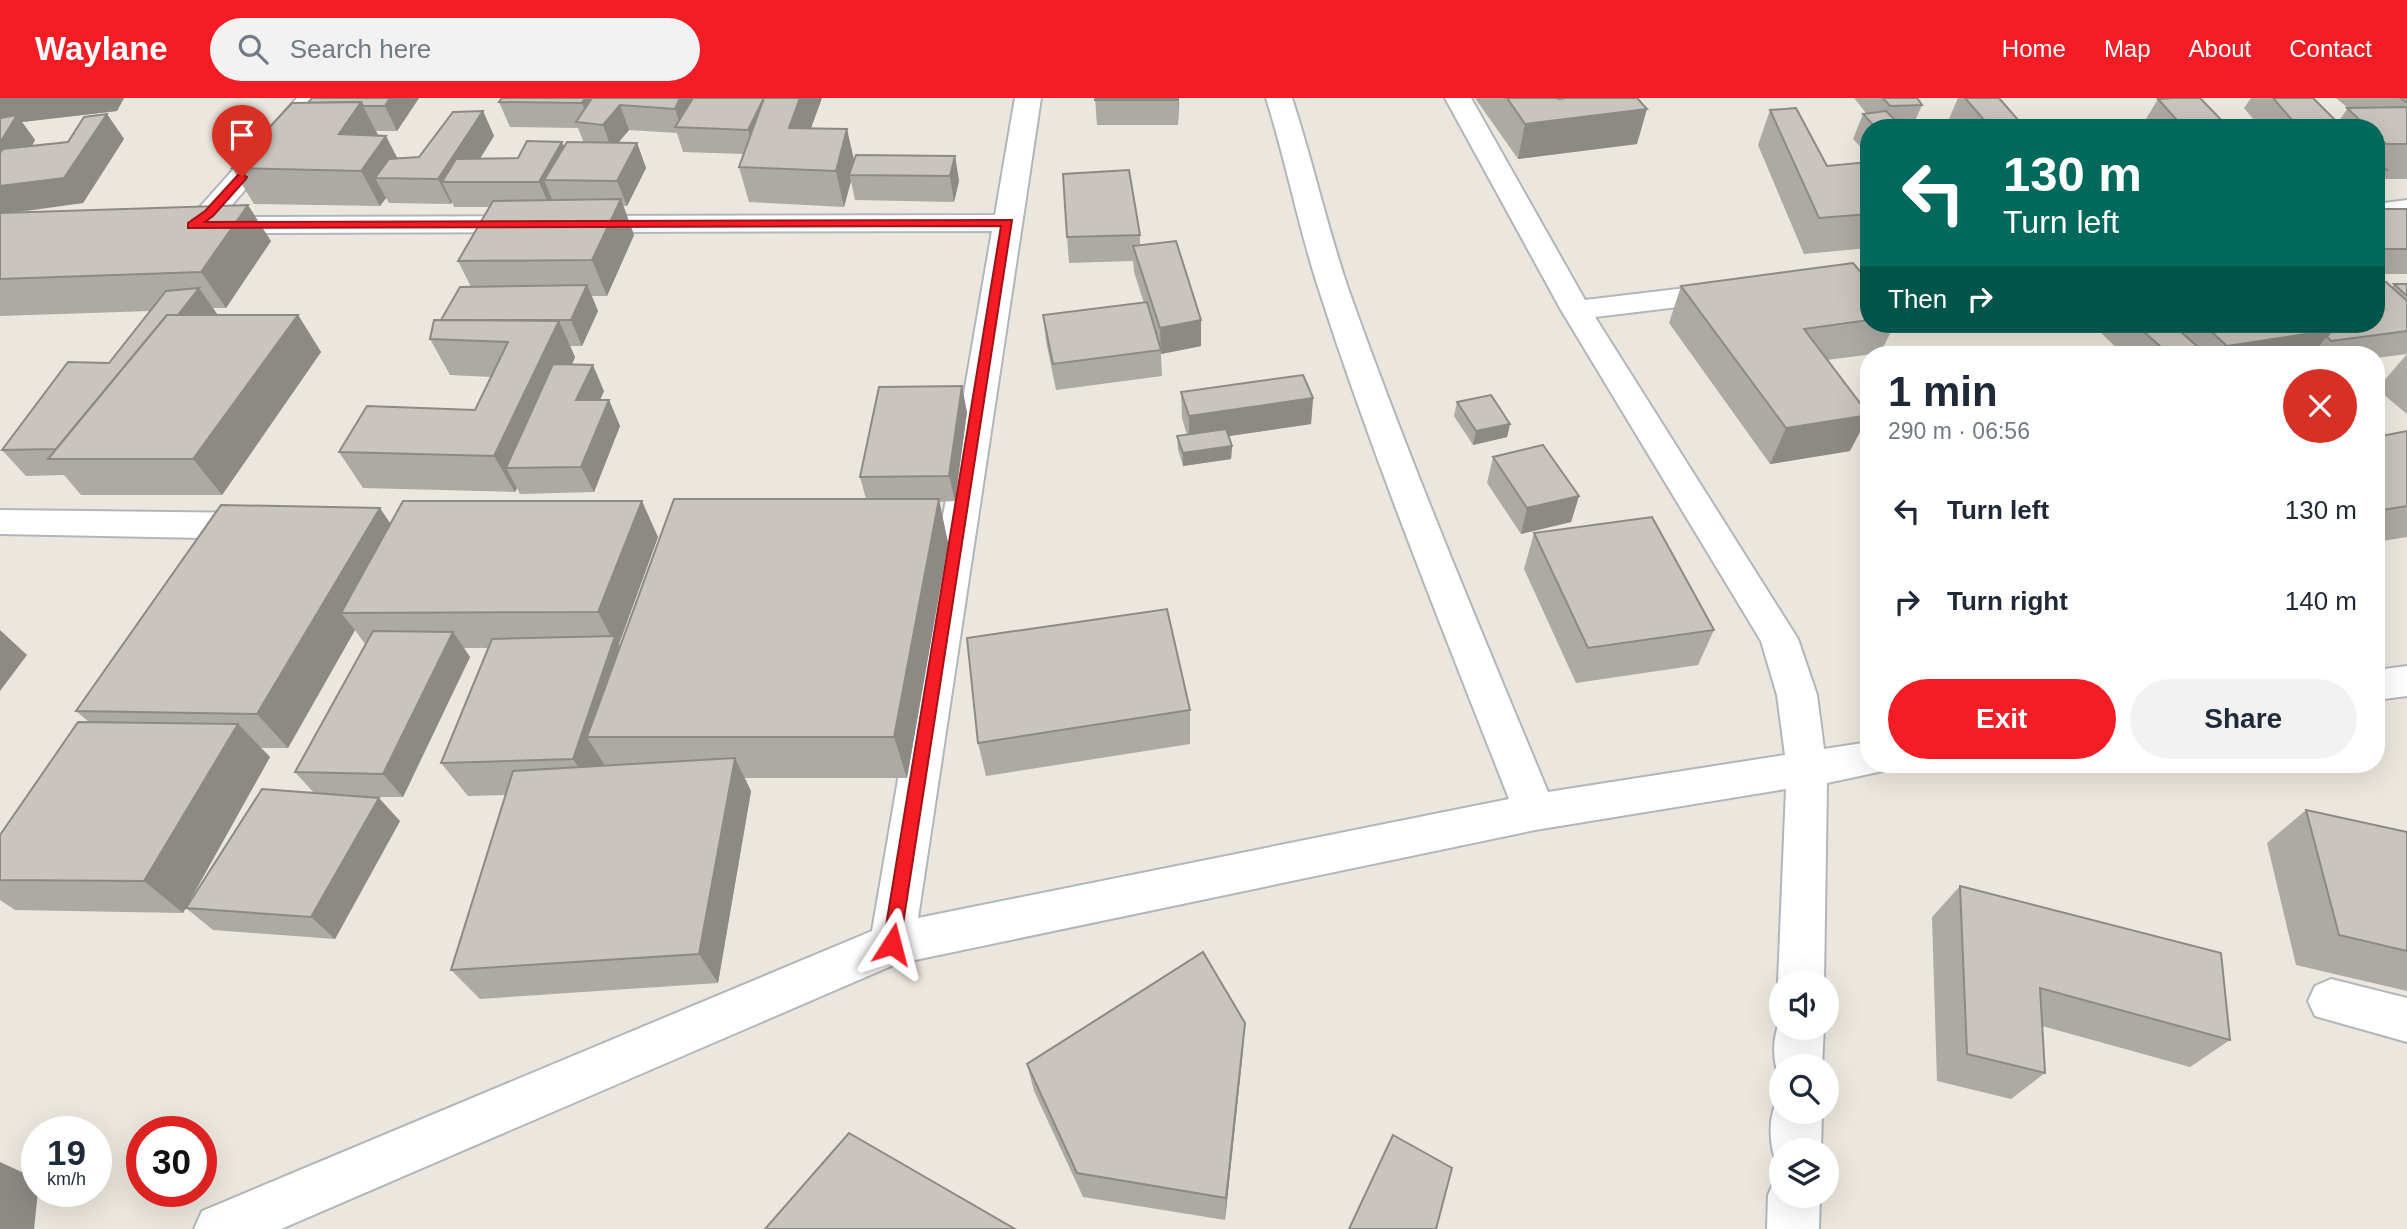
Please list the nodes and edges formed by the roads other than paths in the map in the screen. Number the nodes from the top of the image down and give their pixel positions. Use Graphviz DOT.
graph roads {
  1 [pos="311,98"];
  2 [pos="1028,98"];
  3 [pos="1279,98"];
  4 [pos="1458,98"];
  5 [pos="2407,208"];
  6 [pos="2385,211"];
  7 [pos="1007,223"];
  8 [pos="192,226"];
  9 [pos="150,230"];
  10 [pos="1749,289"];
  11 [pos="1576,310"];
  12 [pos="0,522"];
  13 [pos="292,526"];
  14 [pos="861,534"];
  15 [pos="958,535"];
  16 [pos="2407,681"];
  17 [pos="2385,684"];
  18 [pos="1860,761"];
  19 [pos="1807,770"];
  20 [pos="1535,812"];
  21 [pos="892,944"];
  22 [pos="1801,970"];
  23 [pos="2331,1001"];
  24 [pos="2407,1020"];
  25 [pos="1794,1208"];
  26 [pos="220,1229"];
  27 [pos="1793,1229"];
  1 -- 8 [label="street"];
  2 -- 7 [label="street"];
  3 -- 20 [label="street"];
  4 -- 11 [label="street"];
  5 -- 6 [label="street"];
  7 -- 8 [label="street"];
  7 -- 15 [label="street"];
  8 -- 9 [label="street"];
  10 -- 11 [label="street"];
  11 -- 19 [label="street"];
  12 -- 13 [label="street"];
  14 -- 15 [label="street"];
  15 -- 21 [label="street"];
  16 -- 17 [label="street"];
  18 -- 19 [label="street"];
  19 -- 20 [label="street"];
  19 -- 22 [label="street"];
  20 -- 21 [label="street"];
  21 -- 26 [label="street"];
  23 -- 24 [label="street"];
  25 -- 27 [label="street"];
}
